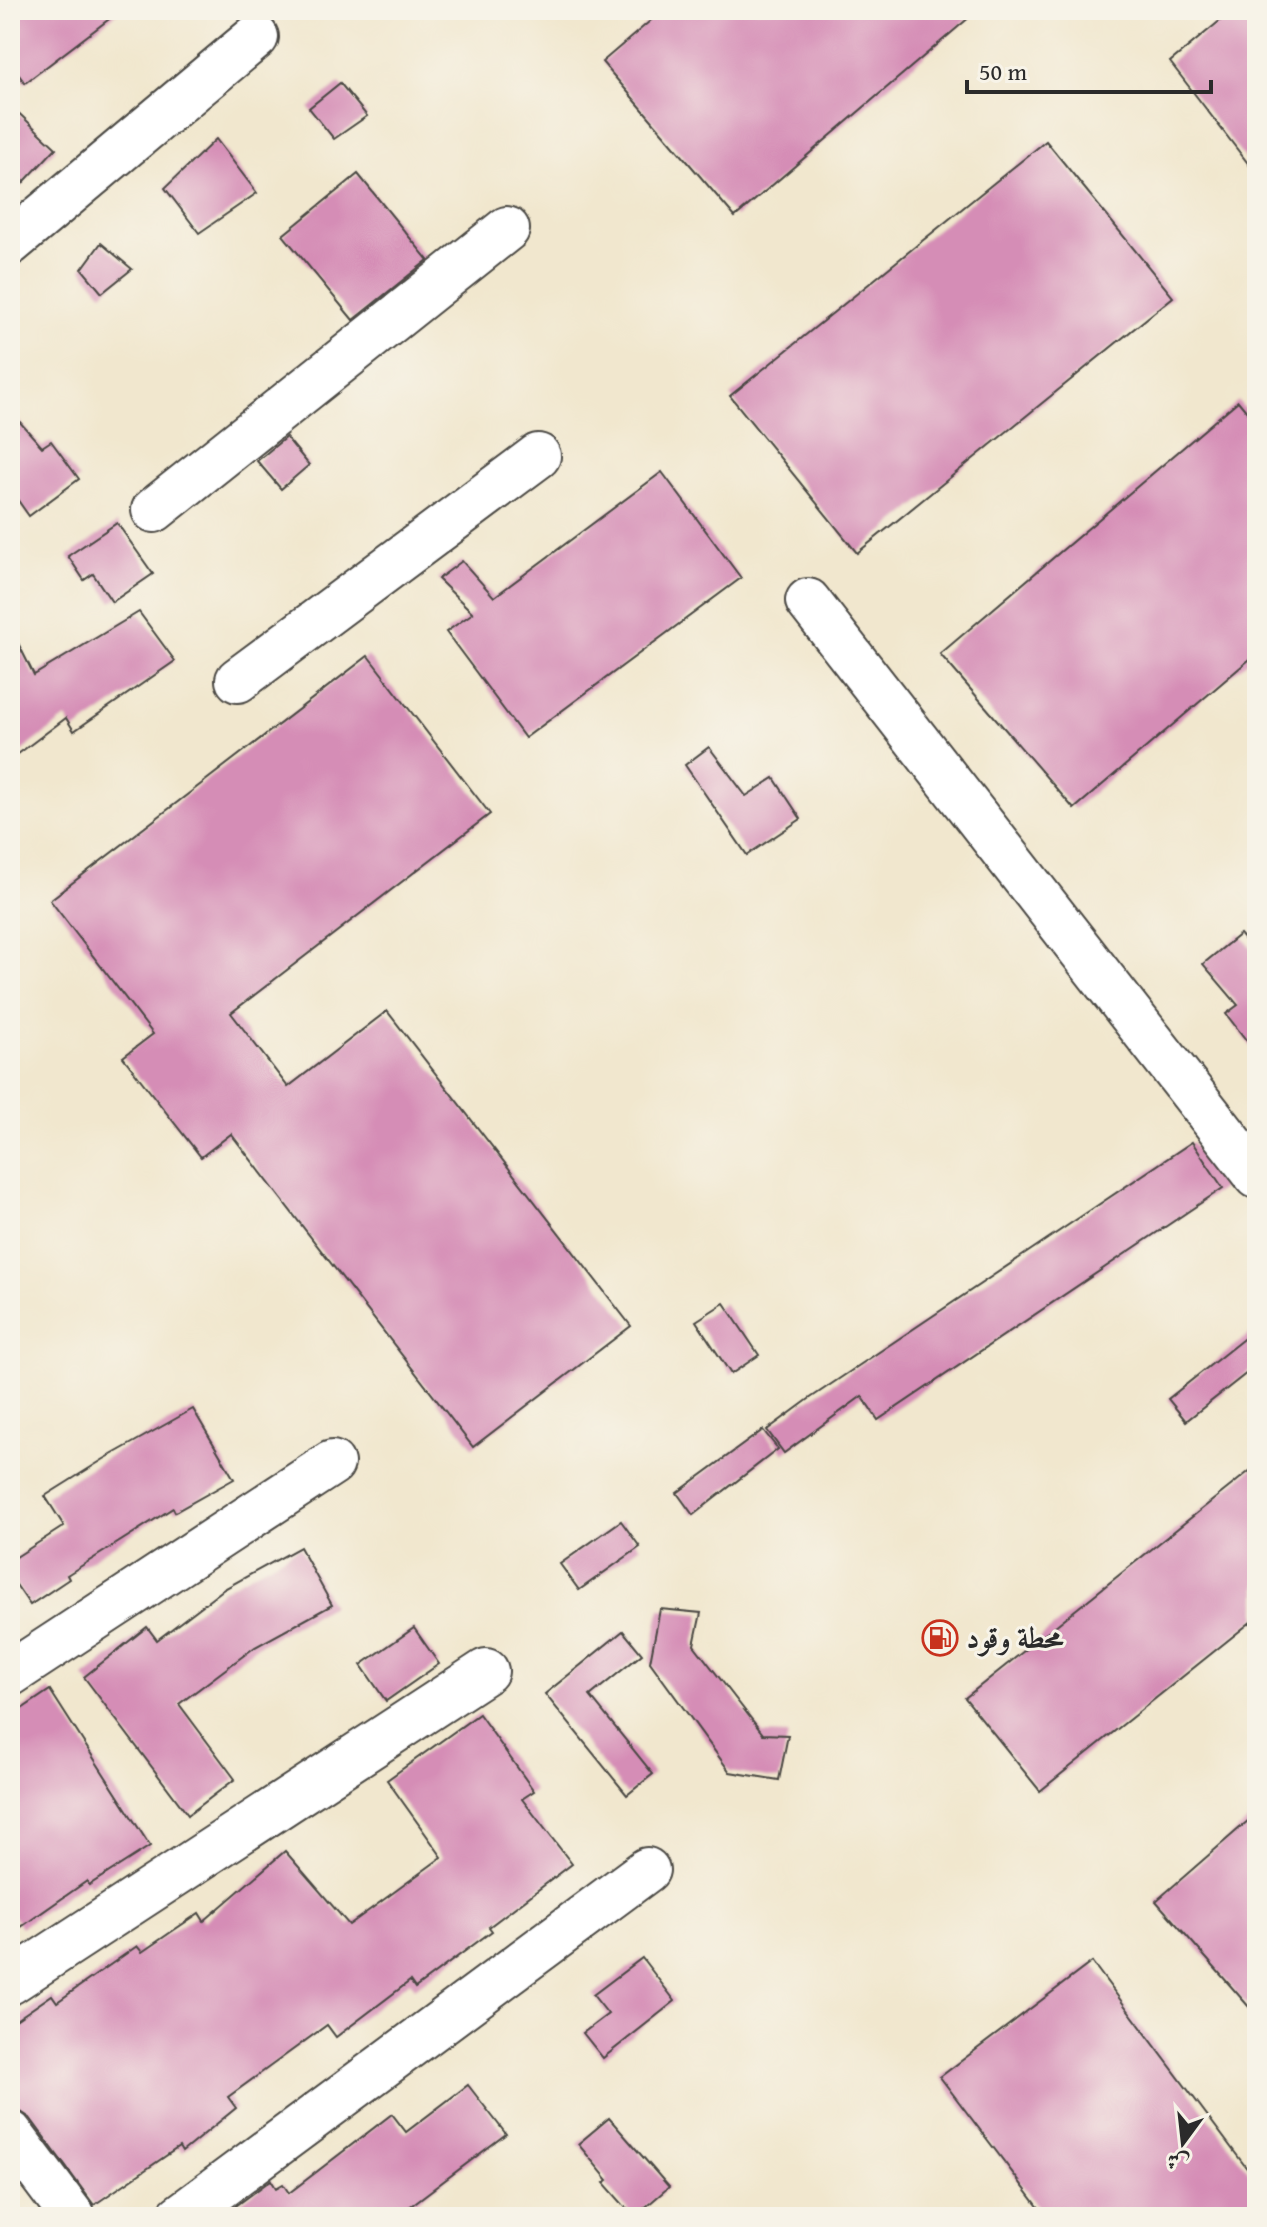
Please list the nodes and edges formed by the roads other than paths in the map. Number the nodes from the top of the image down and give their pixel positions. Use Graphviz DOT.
graph roads {
  1 [pos="256,37"];
  2 [pos="507,229"];
  3 [pos="10,243"];
  4 [pos="538,456"];
  5 [pos="154,510"];
  6 [pos="808,601"];
  7 [pos="238,680"];
  8 [pos="1257,1176"];
  9 [pos="332,1463"];
  10 [pos="486,1671"];
  11 [pos="10,1674"];
  12 [pos="647,1870"];
  13 [pos="10,1982"];
  14 [pos="10,2133"];
  15 [pos="73,2217"];
  16 [pos="179,2217"];
  1 -- 3 [label="street"];
  2 -- 5 [label="street"];
  4 -- 7 [label="street"];
  6 -- 8 [label="street"];
  9 -- 11 [label="street"];
  10 -- 13 [label="street"];
  12 -- 16 [label="street"];
  14 -- 15 [label="street"];
}
